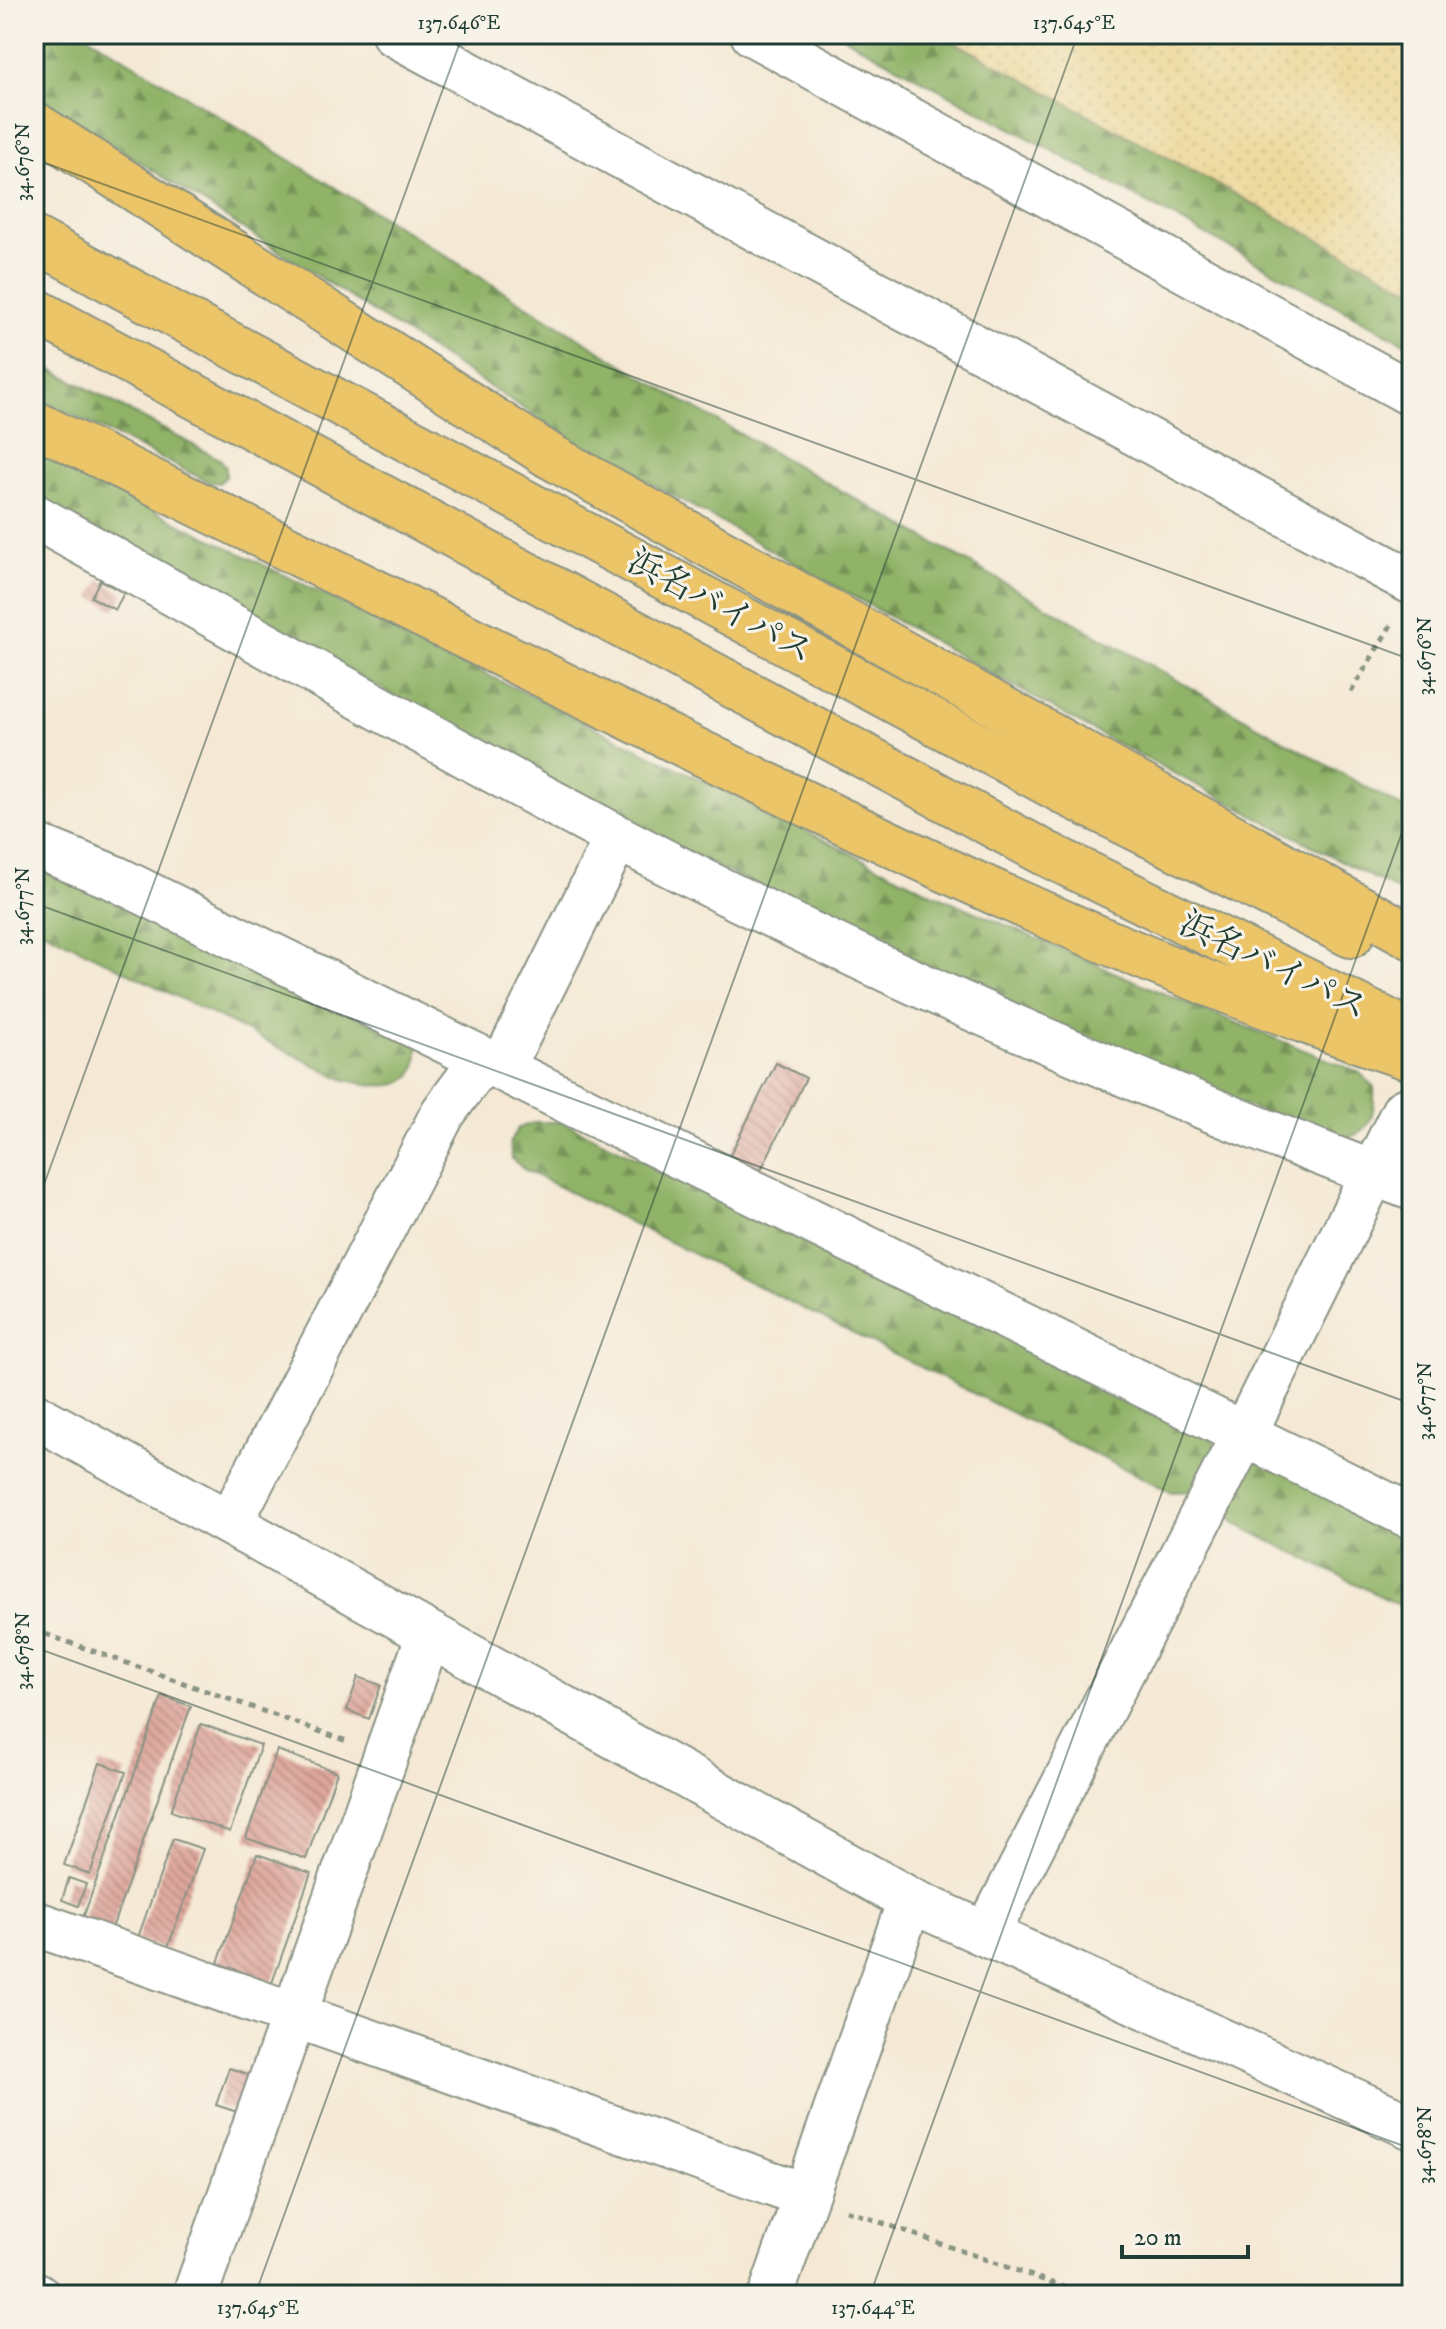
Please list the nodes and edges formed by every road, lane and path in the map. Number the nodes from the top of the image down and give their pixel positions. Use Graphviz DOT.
graph roads {
  1 [pos="394,34"];
  2 [pos="753,34"];
  3 [pos="34,124"];
  4 [pos="34,239"];
  5 [pos="34,310"];
  6 [pos="1412,394"];
  7 [pos="34,423"];
  8 [pos="34,516"];
  9 [pos="1406,596"];
  10 [pos="1351,692"];
  11 [pos="617,837"];
  12 [pos="34,845"];
  13 [pos="1412,937"];
  14 [pos="1412,964"];
  15 [pos="1412,1033"];
  16 [pos="1412,1059"];
  17 [pos="492,1063"];
  18 [pos="1404,1111"];
  19 [pos="1393,1181"];
  20 [pos="34,1415"];
  21 [pos="1244,1434"];
  22 [pos="1412,1517"];
  23 [pos="230,1523"];
  24 [pos="34,1630"];
  25 [pos="429,1634"];
  26 [pos="386,1754"];
  27 [pos="910,1900"];
  28 [pos="34,1923"];
  29 [pos="987,1934"];
  30 [pos="294,2015"];
  31 [pos="1412,2127"];
  32 [pos="806,2196"];
  33 [pos="195,2295"];
  34 [pos="771,2295"];
  35 [pos="1086,2295"];
  1 -- 9 [label="street"];
  2 -- 6 [label="street"];
  3 -- 13 [label="highway"];
  4 -- 14 [label="highway, 浜名バイパス"];
  5 -- 15 [label="highway, 浜名バイパス"];
  7 -- 16 [label="highway"];
  8 -- 11 [label="street"];
  9 -- 10 [label="path"];
  11 -- 17 [label="street"];
  11 -- 19 [label="street"];
  12 -- 17 [label="street"];
  17 -- 21 [label="street"];
  17 -- 23 [label="street"];
  18 -- 19 [label="street"];
  19 -- 21 [label="street"];
  20 -- 23 [label="street"];
  21 -- 22 [label="street"];
  21 -- 29 [label="street"];
  23 -- 25 [label="street"];
  24 -- 26 [label="path"];
  25 -- 26 [label="street"];
  25 -- 27 [label="street"];
  26 -- 30 [label="street"];
  27 -- 29 [label="street"];
  27 -- 32 [label="street"];
  28 -- 30 [label="street"];
  29 -- 31 [label="street"];
  30 -- 32 [label="street"];
  30 -- 33 [label="street"];
  32 -- 34 [label="street"];
  32 -- 35 [label="path"];
}
